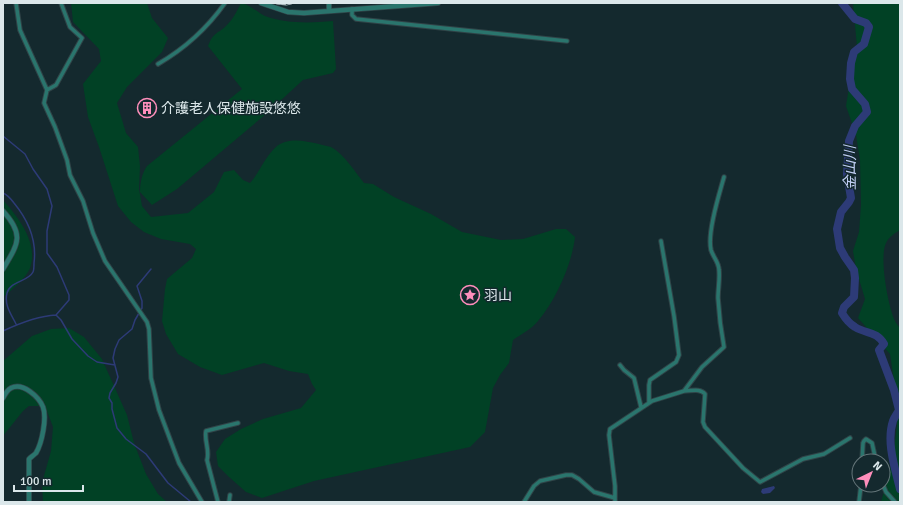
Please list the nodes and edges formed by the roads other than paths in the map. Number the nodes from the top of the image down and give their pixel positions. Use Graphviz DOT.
graph roads {
  1 [pos="16,3"];
  2 [pos="61,3"];
  3 [pos="225,3"];
  4 [pos="261,3"];
  5 [pos="329,3"];
  6 [pos="438,3"];
  7 [pos="352,9"];
  8 [pos="329,11"];
  9 [pos="566,41"];
  10 [pos="158,64"];
  11 [pos="47,90"];
  12 [pos="724,177"];
  13 [pos="3,211"];
  14 [pos="660,241"];
  15 [pos="3,269"];
  16 [pos="620,365"];
  17 [pos="684,391"];
  18 [pos="3,398"];
  19 [pos="649,402"];
  20 [pos="641,407"];
  21 [pos="238,423"];
  22 [pos="850,438"];
  23 [pos="862,453"];
  24 [pos="874,453"];
  25 [pos="887,493"];
  26 [pos="230,495"];
  27 [pos="615,500"];
  28 [pos="29,502"];
  29 [pos="202,502"];
  30 [pos="218,502"];
  31 [pos="229,502"];
  32 [pos="524,502"];
  33 [pos="895,502"];
  1 -- 11 [label="street"];
  2 -- 11 [label="street"];
  3 -- 10 [label="street"];
  4 -- 8 [label="street"];
  5 -- 8 [label="street"];
  6 -- 7 [label="street"];
  7 -- 8 [label="street"];
  7 -- 9 [label="street"];
  11 -- 29 [label="street"];
  12 -- 17 [label="street"];
  13 -- 15 [label="street"];
  14 -- 19 [label="street"];
  16 -- 20 [label="street"];
  17 -- 19 [label="street"];
  17 -- 22 [label="street"];
  18 -- 28 [label="street"];
  19 -- 20 [label="street"];
  20 -- 27 [label="street"];
  21 -- 30 [label="street"];
  23 -- 24 [label="street"];
  25 -- 33 [label="street"];
  26 -- 31 [label="street"];
  27 -- 32 [label="street"];
}
